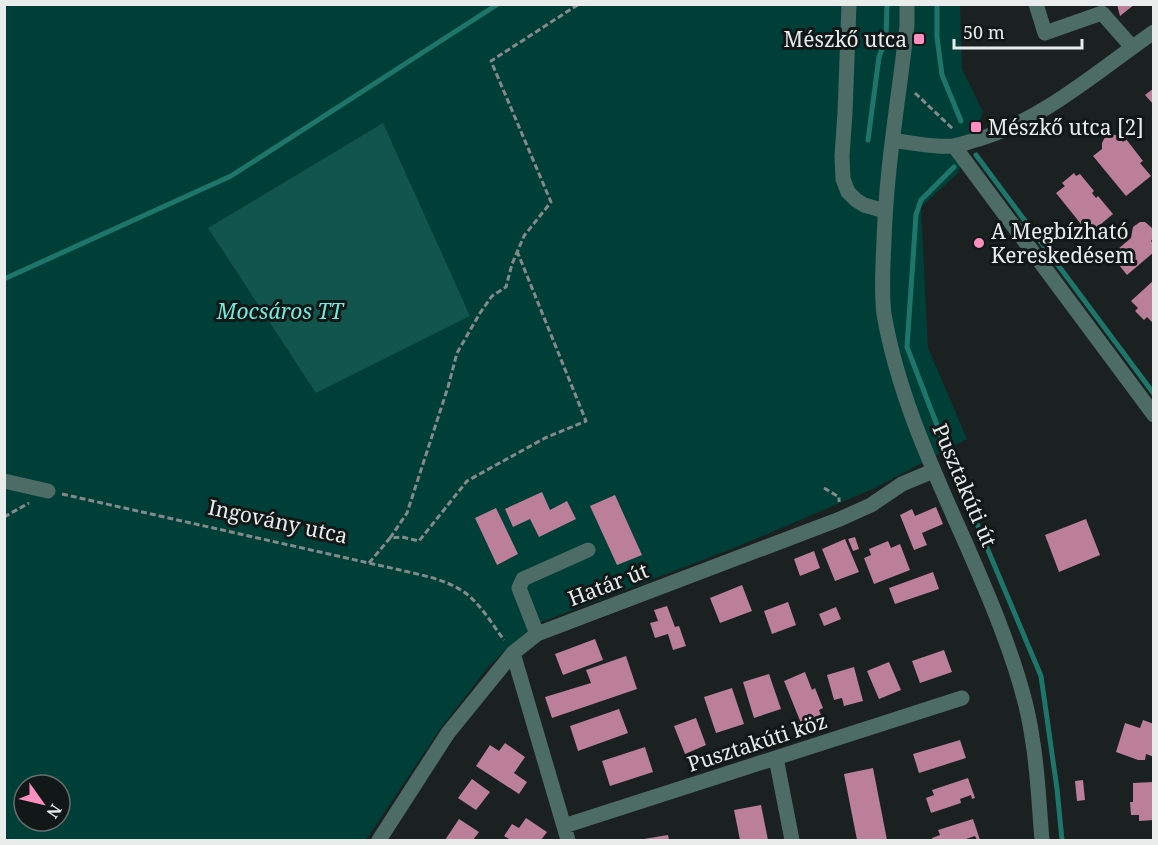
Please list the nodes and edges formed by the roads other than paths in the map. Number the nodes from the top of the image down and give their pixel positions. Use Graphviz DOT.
graph roads {
  1 [pos="849,4"];
  2 [pos="907,4"];
  3 [pos="1036,4"];
  4 [pos="1154,32"];
  5 [pos="1132,47"];
  6 [pos="954,138"];
  7 [pos="894,141"];
  8 [pos="885,211"];
  9 [pos="1153,414"];
  10 [pos="933,471"];
  11 [pos="4,481"];
  12 [pos="48,491"];
  13 [pos="588,550"];
  14 [pos="537,634"];
  15 [pos="513,653"];
  16 [pos="962,698"];
  17 [pos="776,758"];
  18 [pos="566,833"];
  19 [pos="380,840"];
  20 [pos="792,840"];
  21 [pos="1042,840"];
  1 -- 8 [label="street"];
  2 -- 7 [label="street, Pusztakúti út"];
  3 -- 5 [label="street"];
  4 -- 5 [label="street"];
  5 -- 6 [label="street"];
  6 -- 7 [label="street"];
  6 -- 9 [label="street"];
  7 -- 8 [label="street, Pusztakúti út"];
  8 -- 10 [label="street, Pusztakúti út"];
  10 -- 14 [label="street, Határ út"];
  10 -- 21 [label="street, Pusztakúti út"];
  11 -- 12 [label="street"];
  13 -- 14 [label="street"];
  14 -- 15 [label="street, Határ út"];
  15 -- 18 [label="street"];
  15 -- 19 [label="street, Határ út"];
  16 -- 17 [label="street, Pusztakúti köz"];
  17 -- 18 [label="street, Pusztakúti köz"];
  17 -- 20 [label="street"];
}
